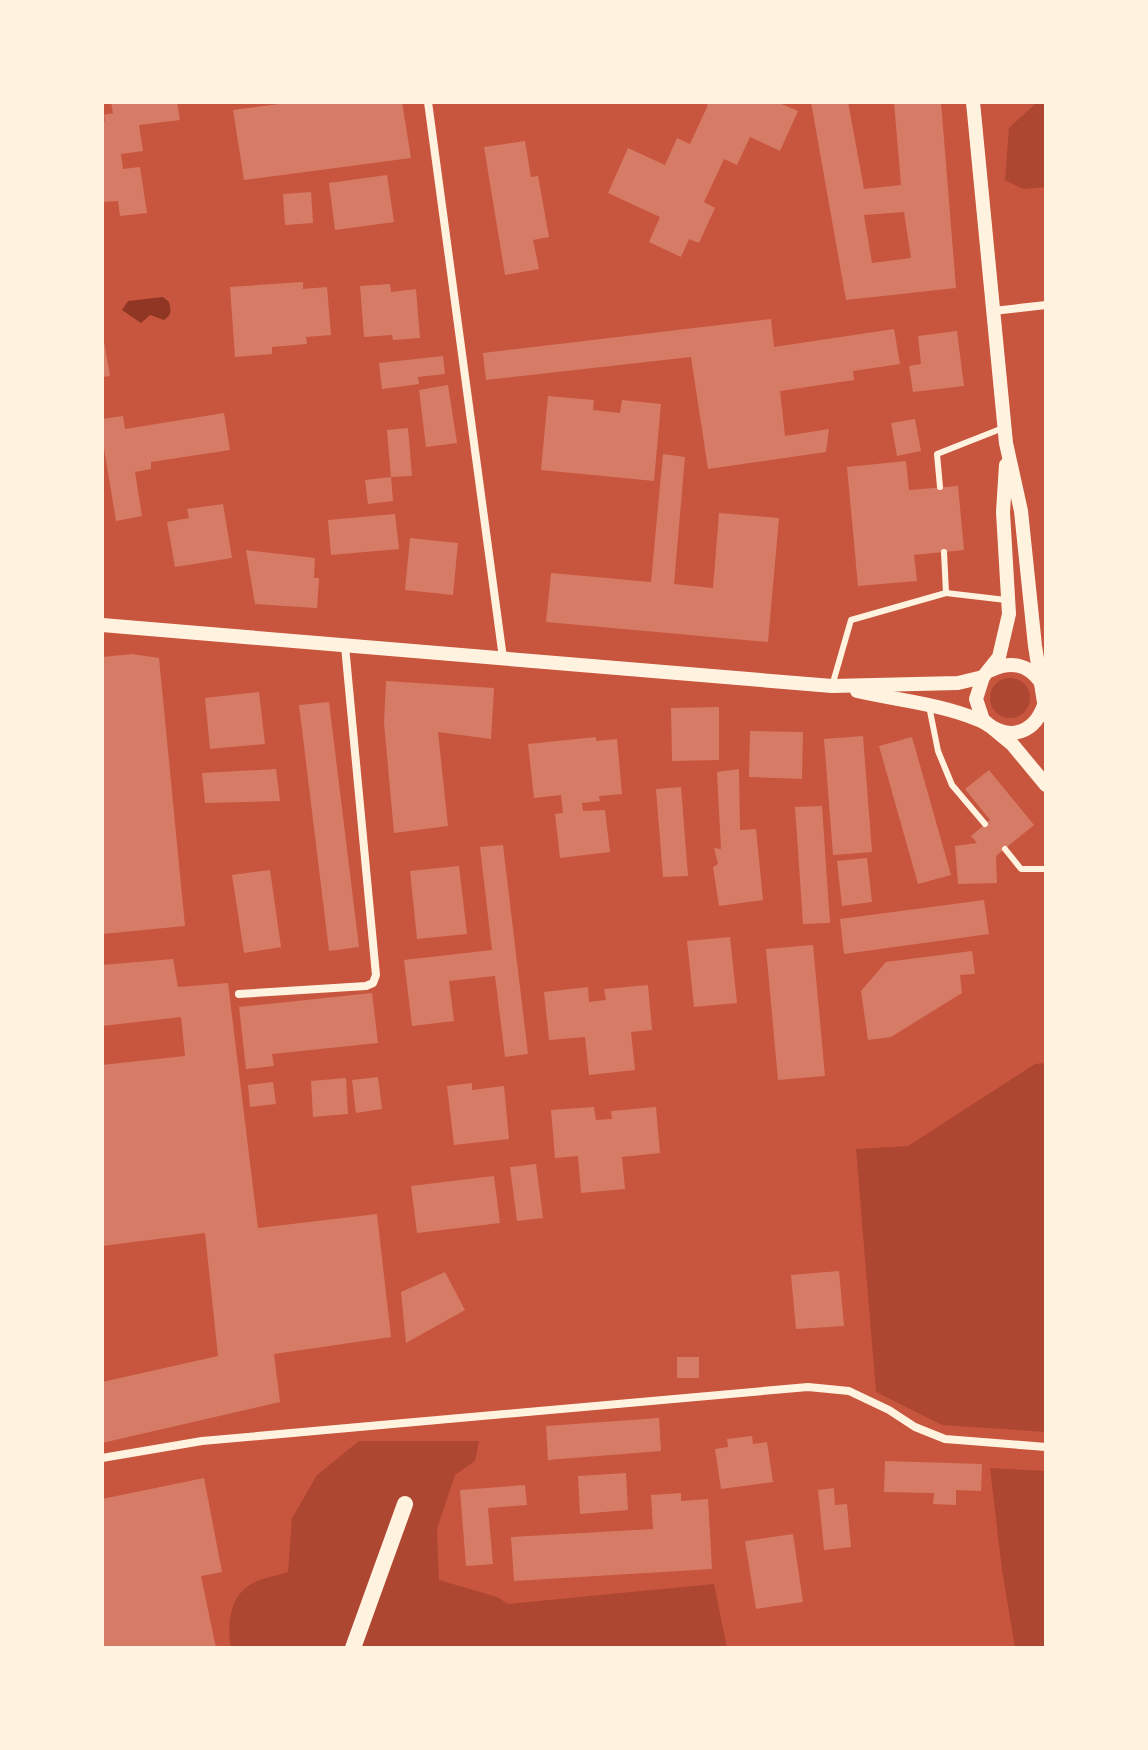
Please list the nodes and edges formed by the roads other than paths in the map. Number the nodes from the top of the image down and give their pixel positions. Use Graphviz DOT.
graph roads {
  1 [pos="428,102"];
  2 [pos="973,102"];
  3 [pos="1046,305"];
  4 [pos="993,311"];
  5 [pos="1004,427"];
  6 [pos="1006,443"];
  7 [pos="940,487"];
  8 [pos="944,552"];
  9 [pos="946,593"];
  10 [pos="1008,600"];
  11 [pos="102,625"];
  12 [pos="345,646"];
  13 [pos="503,658"];
  14 [pos="987,674"];
  15 [pos="1041,682"];
  16 [pos="832,686"];
  17 [pos="929,706"];
  18 [pos="1045,710"];
  19 [pos="991,727"];
  20 [pos="1046,785"];
  21 [pos="985,824"];
  22 [pos="1005,849"];
  23 [pos="1046,869"];
  24 [pos="239,994"];
  25 [pos="1046,1447"];
  26 [pos="102,1458"];
  27 [pos="405,1504"];
  28 [pos="353,1648"];
  1 -- 13 [label="street"];
  2 -- 4 [label="street"];
  3 -- 4 [label="street"];
  4 -- 5 [label="street"];
  5 -- 6 [label="street"];
  5 -- 7 [label="lane"];
  6 -- 10 [label="street"];
  6 -- 15 [label="street"];
  8 -- 9 [label="lane"];
  9 -- 10 [label="lane"];
  9 -- 16 [label="lane"];
  10 -- 14 [label="street"];
  11 -- 12 [label="street"];
  12 -- 13 [label="street"];
  12 -- 24 [label="street"];
  13 -- 16 [label="street"];
  14 -- 15 [label="street"];
  14 -- 16 [label="street"];
  14 -- 19 [label="street"];
  15 -- 18 [label="street"];
  16 -- 17 [label="street"];
  17 -- 19 [label="street"];
  17 -- 21 [label="lane"];
  18 -- 19 [label="street"];
  19 -- 20 [label="street"];
  22 -- 23 [label="lane"];
  25 -- 26 [label="street"];
  27 -- 28 [label="main road"];
}
